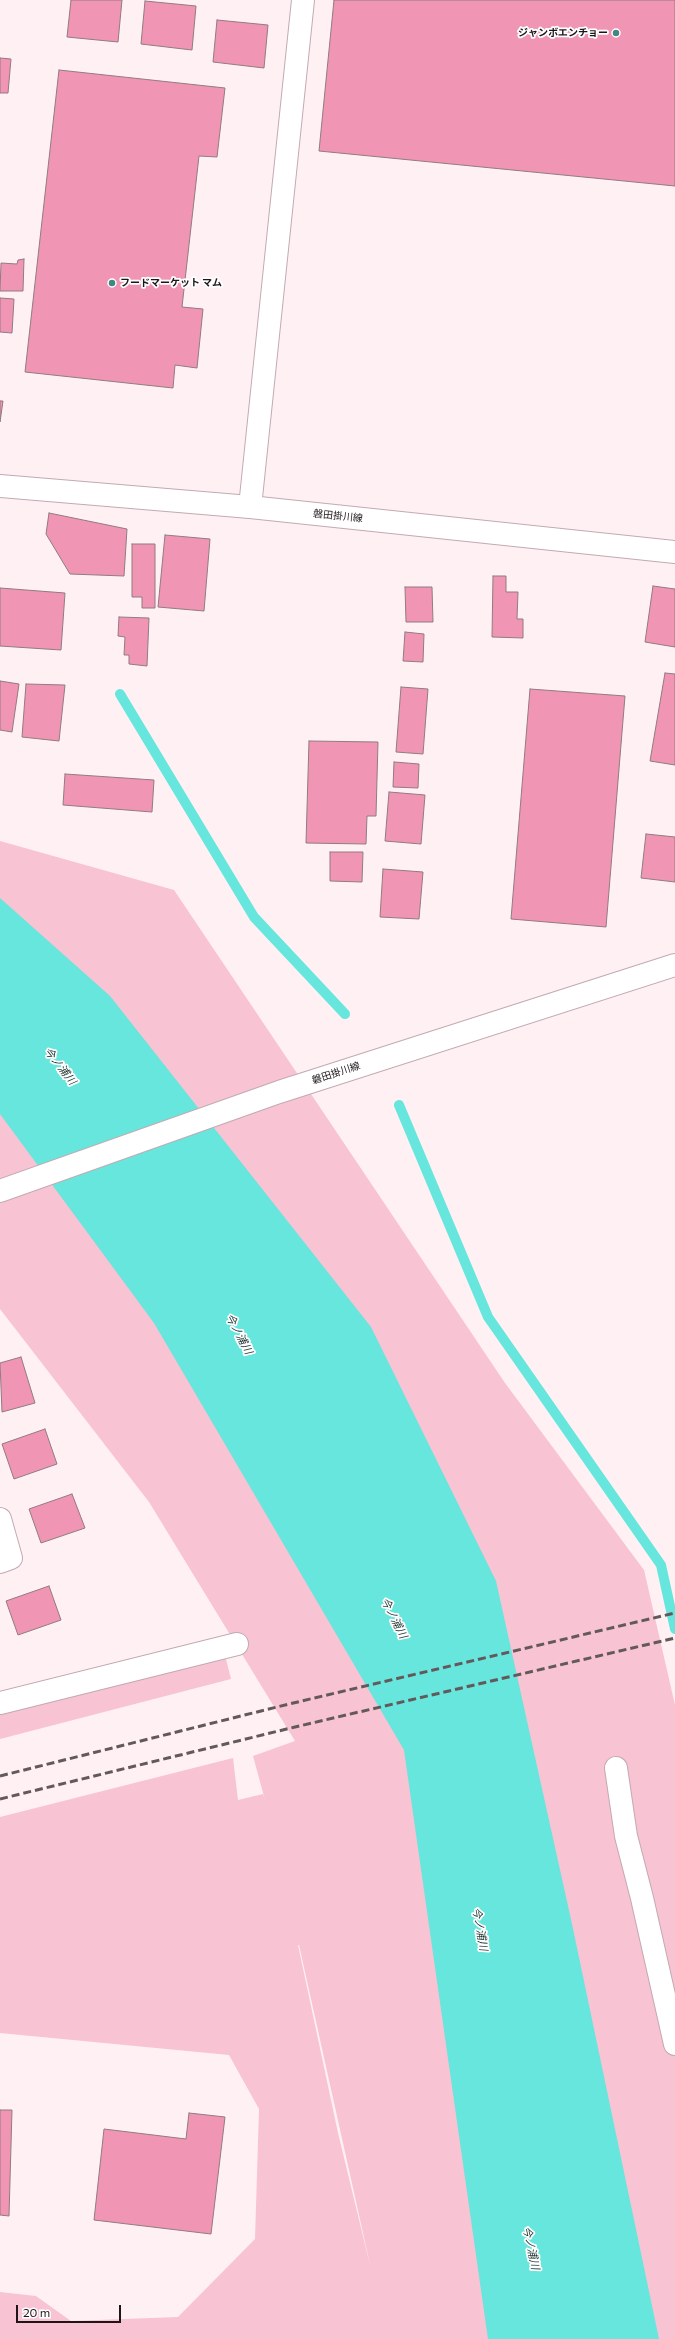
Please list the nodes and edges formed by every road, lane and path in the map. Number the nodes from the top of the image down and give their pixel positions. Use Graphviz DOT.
graph roads {
  1 [pos="303,0"];
  2 [pos="0,486"];
  3 [pos="250,507"];
  4 [pos="675,552"];
  5 [pos="675,965"];
  6 [pos="0,1191"];
  7 [pos="0,1519"];
  8 [pos="0,1562"];
  9 [pos="238,1644"];
  10 [pos="0,1703"];
  11 [pos="616,1768"];
  12 [pos="675,2044"];
  1 -- 3 [label="main road"];
  2 -- 3 [label="main road, 磐田掛川線"];
  3 -- 4 [label="main road, 磐田掛川線"];
  5 -- 6 [label="main road, 磐田掛川線"];
  7 -- 8 [label="main road"];
  9 -- 10 [label="main road"];
  11 -- 12 [label="main road"];
}
